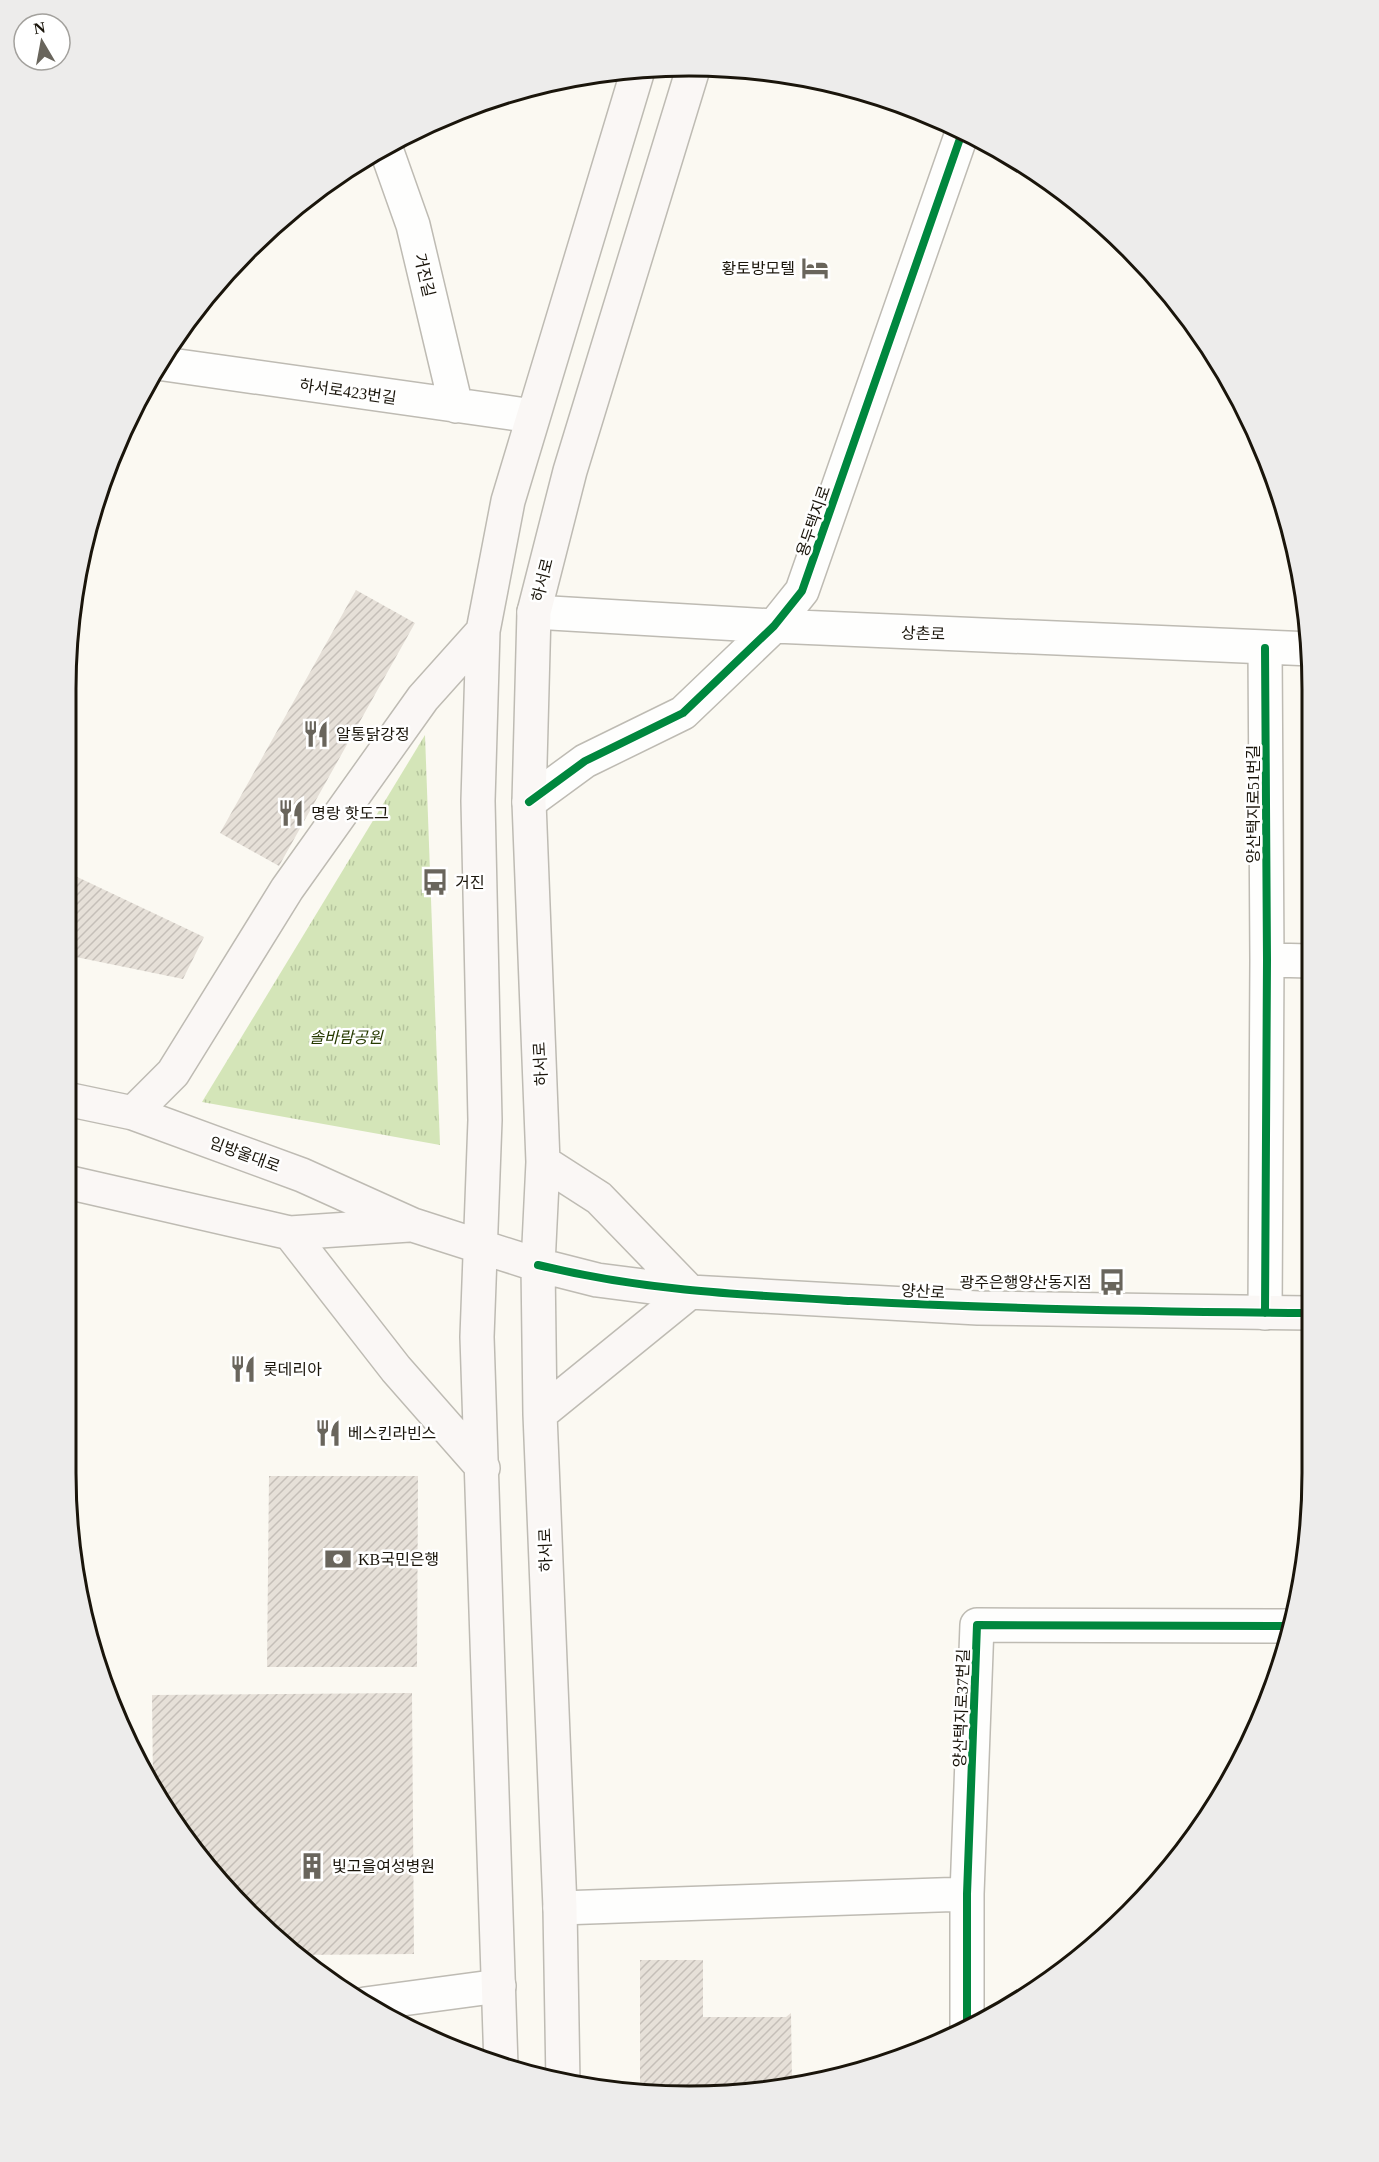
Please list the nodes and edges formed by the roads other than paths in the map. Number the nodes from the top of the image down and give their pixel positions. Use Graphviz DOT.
graph roads {
  1 [pos="691,76"];
  2 [pos="635,79"];
  3 [pos="960,139"];
  4 [pos="389,156"];
  5 [pos="170,365"];
  6 [pos="456,406"];
  7 [pos="533,416"];
  8 [pos="534,612"];
  9 [pos="774,626"];
  10 [pos="483,631"];
  11 [pos="1265,648"];
  12 [pos="1301,649"];
  13 [pos="529,802"];
  14 [pos="1267,960"];
  15 [pos="1302,961"];
  16 [pos="76,1101"];
  17 [pos="133,1113"];
  18 [pos="543,1162"];
  19 [pos="76,1184"];
  20 [pos="413,1225"];
  21 [pos="290,1233"];
  22 [pos="482,1248"];
  23 [pos="538,1265"];
  24 [pos="690,1292"];
  25 [pos="1265,1313"];
  26 [pos="1302,1313"];
  27 [pos="540,1414"];
  28 [pos="483,1468"];
  29 [pos="1283,1626"];
  30 [pos="967,1894"];
  31 [pos="560,1908"];
  32 [pos="499,1986"];
  33 [pos="381,2002"];
  34 [pos="967,2019"];
  35 [pos="501,2056"];
  36 [pos="563,2072"];
  1 -- 8 [label="main road, 하서로"];
  2 -- 7 [label="main road"];
  3 -- 9 [label="street, 용두택지로"];
  4 -- 6 [label="street, 거진길"];
  5 -- 6 [label="street, 하서로423번길"];
  6 -- 7 [label="street, 하서로423번길"];
  7 -- 10 [label="main road"];
  8 -- 9 [label="street, 상촌로"];
  8 -- 13 [label="main road, 하서로"];
  9 -- 11 [label="street, 상촌로"];
  9 -- 13 [label="street, 용두택지로"];
  10 -- 17 [label="main road"];
  10 -- 22 [label="main road"];
  11 -- 12 [label="street, 상촌로"];
  11 -- 14 [label="street, 양산택지로51번길"];
  13 -- 18 [label="main road, 하서로"];
  14 -- 15 [label="street"];
  14 -- 25 [label="street, 양산택지로51번길"];
  16 -- 17 [label="main road, 임방울대로"];
  17 -- 20 [label="main road, 임방울대로"];
  18 -- 23 [label="main road, 하서로"];
  18 -- 24 [label="main road"];
  19 -- 21 [label="main road, 임방울대로"];
  20 -- 21 [label="main road, 임방울대로"];
  20 -- 22 [label="main road, 임방울대로"];
  21 -- 28 [label="main road"];
  22 -- 23 [label="main road, 임방울대로"];
  22 -- 28 [label="main road"];
  23 -- 24 [label="main road, 양산로"];
  23 -- 27 [label="main road, 하서로"];
  24 -- 25 [label="main road, 양산로"];
  24 -- 27 [label="main road"];
  25 -- 26 [label="main road, 양산로"];
  27 -- 31 [label="main road, 하서로"];
  28 -- 32 [label="main road"];
  29 -- 30 [label="street, 양산택지로37번길"];
  30 -- 31 [label="street"];
  30 -- 34 [label="street, 양산택지로37번길"];
  31 -- 36 [label="main road, 하서로"];
  32 -- 33 [label="street"];
  32 -- 35 [label="main road"];
}
